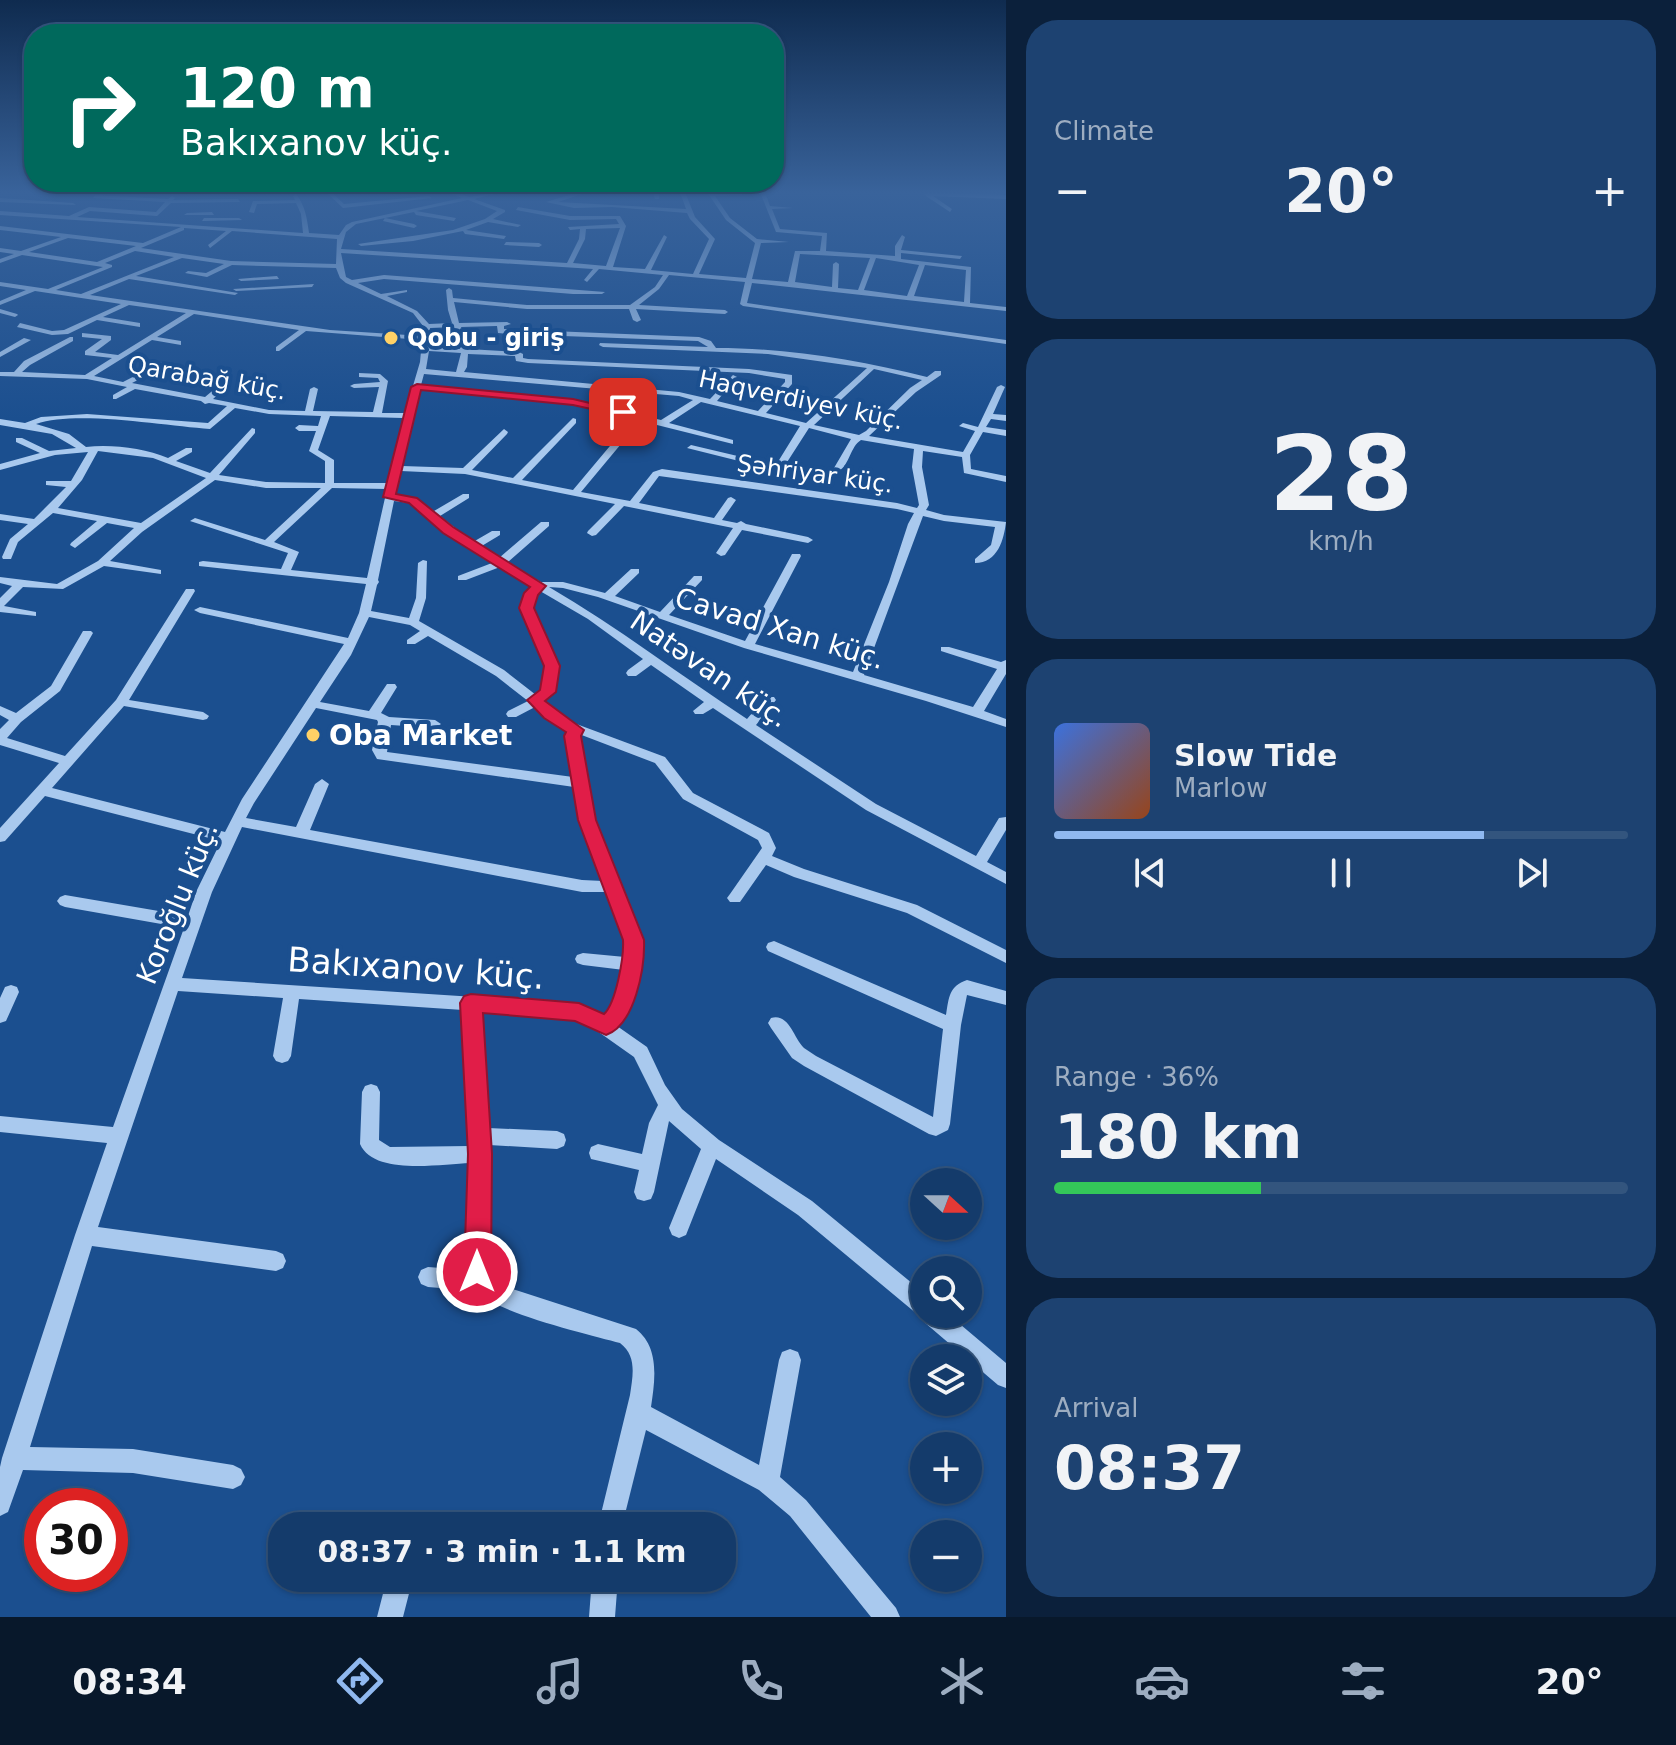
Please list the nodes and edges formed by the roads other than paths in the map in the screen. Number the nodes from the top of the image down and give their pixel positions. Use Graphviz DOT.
graph roads {
  1 [pos="106,267"];
  2 [pos="152,267"];
  3 [pos="223,267"];
  4 [pos="253,267"];
  5 [pos="340,267"];
  6 [pos="598,267"];
  7 [pos="603,267"];
  8 [pos="649,267"];
  9 [pos="699,267"];
  10 [pos="753,267"];
  11 [pos="794,267"];
  12 [pos="836,267"];
  13 [pos="870,267"];
  14 [pos="921,267"];
  15 [pos="963,267"];
  16 [pos="609,268"];
  17 [pos="969,268"];
  18 [pos="981,269"];
  19 [pos="647,272"];
  20 [pos="188,273"];
  21 [pos="668,273"];
  22 [pos="313,275"];
  23 [pos="695,276"];
  24 [pos="128,277"];
  25 [pos="241,279"];
  26 [pos="587,280"];
  27 [pos="751,281"];
  28 [pos="348,282"];
  29 [pos="465,283"];
  30 [pos="0,284"];
  31 [pos="791,284"];
  32 [pos="312,285"];
  33 [pos="34,289"];
  34 [pos="431,289"];
  35 [pos="835,289"];
  36 [pos="449,290"];
  37 [pos="48,291"];
  38 [pos="236,291"];
  39 [pos="405,291"];
  40 [pos="602,292"];
  41 [pos="860,292"];
  42 [pos="82,296"];
  43 [pos="378,296"];
  44 [pos="910,297"];
  45 [pos="450,300"];
  46 [pos="0,303"];
  47 [pos="129,303"];
  48 [pos="967,304"];
  49 [pos="632,307"];
  50 [pos="1006,309"];
  51 [pos="0,311"];
  52 [pos="193,312"];
  53 [pos="725,312"];
  54 [pos="15,315"];
  55 [pos="218,316"];
  56 [pos="96,318"];
  57 [pos="637,320"];
  58 [pos="457,324"];
  59 [pos="500,324"];
  60 [pos="20,325"];
  61 [pos="137,325"];
  62 [pos="304,329"];
  63 [pos="680,330"];
  64 [pos="85,335"];
  65 [pos="152,338"];
  66 [pos="427,338"];
  67 [pos="70,339"];
  68 [pos="27,340"];
  69 [pos="508,341"];
  70 [pos="1006,342"];
  71 [pos="178,343"];
  72 [pos="279,349"];
  73 [pos="714,350"];
  74 [pos="464,352"];
  75 [pos="0,355"];
  76 [pos="119,357"];
  77 [pos="162,364"];
  78 [pos="638,366"];
  79 [pos="872,367"];
  80 [pos="17,373"];
  81 [pos="938,373"];
  82 [pos="0,374"];
  83 [pos="459,374"];
  84 [pos="362,375"];
  85 [pos="202,376"];
  86 [pos="87,377"];
  87 [pos="733,377"];
  88 [pos="419,379"];
  89 [pos="926,379"];
  90 [pos="130,385"];
  91 [pos="1001,387"];
  92 [pos="384,388"];
  93 [pos="630,388"];
  94 [pos="314,389"];
  95 [pos="356,389"];
  96 [pos="116,397"];
  97 [pos="701,398"];
  98 [pos="713,401"];
  99 [pos="205,402"];
  100 [pos="231,407"];
  101 [pos="54,408"];
  102 [pos="308,414"];
  103 [pos="760,414"];
  104 [pos="326,415"];
  105 [pos="377,415"];
  106 [pos="408,416"];
  107 [pos="988,416"];
  108 [pos="39,417"];
  109 [pos="1006,418"];
  110 [pos="573,421"];
  111 [pos="0,422"];
  112 [pos="661,424"];
  113 [pos="26,425"];
  114 [pos="807,425"];
  115 [pos="210,426"];
  116 [pos="963,426"];
  117 [pos="222,427"];
  118 [pos="299,428"];
  119 [pos="320,429"];
  120 [pos="980,429"];
  121 [pos="252,431"];
  122 [pos="504,432"];
  123 [pos="1006,433"];
  124 [pos="623,436"];
  125 [pos="860,437"];
  126 [pos="19,440"];
  127 [pos="730,442"];
  128 [pos="148,444"];
  129 [pos="919,446"];
  130 [pos="82,448"];
  131 [pos="95,448"];
  132 [pos="691,448"];
  133 [pos="189,450"];
  134 [pos="139,452"];
  135 [pos="48,454"];
  136 [pos="966,455"];
  137 [pos="32,458"];
  138 [pos="169,461"];
  139 [pos="0,467"];
  140 [pos="41,468"];
  141 [pos="396,468"];
  142 [pos="839,468"];
  143 [pos="465,471"];
  144 [pos="213,477"];
  145 [pos="1006,479"];
  146 [pos="515,481"];
  147 [pos="49,483"];
  148 [pos="73,484"];
  149 [pos="328,487"];
  150 [pos="391,492"];
  151 [pos="575,493"];
  152 [pos="466,496"];
  153 [pos="187,497"];
  154 [pos="731,500"];
  155 [pos="206,502"];
  156 [pos="628,503"];
  157 [pos="51,510"];
  158 [pos="920,512"];
  159 [pos="0,517"];
  160 [pos="431,517"];
  161 [pos="106,519"];
  162 [pos="718,519"];
  163 [pos="195,521"];
  164 [pos="35,522"];
  165 [pos="545,524"];
  166 [pos="741,524"];
  167 [pos="1003,525"];
  168 [pos="144,527"];
  169 [pos="496,533"];
  170 [pos="592,533"];
  171 [pos="808,540"];
  172 [pos="14,541"];
  173 [pos="0,542"];
  174 [pos="268,542"];
  175 [pos="75,545"];
  176 [pos="473,547"];
  177 [pos="721,553"];
  178 [pos="796,556"];
  179 [pos="7,557"];
  180 [pos="979,561"];
  181 [pos="102,563"];
  182 [pos="423,563"];
  183 [pos="203,564"];
  184 [pos="499,564"];
  185 [pos="285,571"];
  186 [pos="635,571"];
  187 [pos="157,572"];
  188 [pos="462,578"];
  189 [pos="698,578"];
  190 [pos="0,580"];
  191 [pos="374,582"];
  192 [pos="20,584"];
  193 [pos="539,586"];
  194 [pos="190,591"];
  195 [pos="606,598"];
  196 [pos="0,607"];
  197 [pos="200,610"];
  198 [pos="365,613"];
  199 [pos="32,614"];
  200 [pos="661,617"];
  201 [pos="413,622"];
  202 [pos="428,631"];
  203 [pos="87,633"];
  204 [pos="352,642"];
  205 [pos="411,642"];
  206 [pos="748,646"];
  207 [pos="945,649"];
  208 [pos="651,659"];
  209 [pos="1005,665"];
  210 [pos="632,673"];
  211 [pos="857,676"];
  212 [pos="391,687"];
  213 [pos="535,700"];
  214 [pos="770,700"];
  215 [pos="121,702"];
  216 [pos="713,702"];
  217 [pos="313,704"];
  218 [pos="0,710"];
  219 [pos="699,711"];
  220 [pos="976,713"];
  221 [pos="512,714"];
  222 [pos="203,716"];
  223 [pos="379,718"];
  224 [pos="17,719"];
  225 [pos="1006,723"];
  226 [pos="435,724"];
  227 [pos="749,726"];
  228 [pos="575,730"];
  229 [pos="67,761"];
  230 [pos="580,783"];
  231 [pos="322,784"];
  232 [pos="41,790"];
  233 [pos="237,821"];
  234 [pos="1004,821"];
  235 [pos="2,833"];
  236 [pos="301,833"];
  237 [pos="228,838"];
  238 [pos="763,858"];
  239 [pos="979,863"];
  240 [pos="1006,879"];
  241 [pos="612,887"];
  242 [pos="735,898"];
  243 [pos="65,901"];
  244 [pos="191,923"];
  245 [pos="774,947"];
  246 [pos="1006,957"];
  247 [pos="583,959"];
  248 [pos="632,964"];
  249 [pos="171,984"];
  250 [pos="292,991"];
  251 [pos="11,992"];
  252 [pos="1006,998"];
  253 [pos="471,1003"];
  254 [pos="0,1016"];
  255 [pos="777,1023"];
  256 [pos="952,1025"];
  257 [pos="606,1026"];
  258 [pos="282,1056"];
  259 [pos="371,1092"];
  260 [pos="667,1107"];
  261 [pos="0,1124"];
  262 [pos="120,1136"];
  263 [pos="557,1140"];
  264 [pos="479,1145"];
  265 [pos="712,1146"];
  266 [pos="598,1153"];
  267 [pos="650,1164"];
  268 [pos="644,1192"];
  269 [pos="679,1228"];
  270 [pos="85,1235"];
  271 [pos="276,1261"];
  272 [pos="428,1277"];
  273 [pos="481,1281"];
  274 [pos="910,1295"];
  275 [pos="948,1328"];
  276 [pos="790,1360"];
  277 [pos="1006,1377"];
  278 [pos="638,1413"];
  279 [pos="7,1471"];
  280 [pos="233,1477"];
  281 [pos="767,1482"];
  282 [pos="0,1504"];
  283 [pos="613,1512"];
  284 [pos="396,1592"];
  285 [pos="604,1592"];
  286 [pos="390,1617"];
  287 [pos="602,1617"];
  288 [pos="887,1617"];
  1 -- 37 [label="street"];
  2 -- 24 [label="street"];
  3 -- 20 [label="street"];
  4 -- 25 [label="street"];
  5 -- 28 [label="street"];
  6 -- 26 [label="street"];
  7 -- 16 [label="street"];
  8 -- 19 [label="street"];
  9 -- 23 [label="street"];
  10 -- 27 [label="street"];
  11 -- 31 [label="street"];
  12 -- 35 [label="street"];
  13 -- 41 [label="street"];
  14 -- 44 [label="street"];
  15 -- 17 [label="street"];
  16 -- 19 [label="street"];
  17 -- 18 [label="street"];
  17 -- 48 [label="street"];
  19 -- 21 [label="street"];
  21 -- 23 [label="street"];
  21 -- 49 [label="street"];
  22 -- 25 [label="street"];
  23 -- 27 [label="street"];
  24 -- 38 [label="street"];
  24 -- 42 [label="street"];
  25 -- 38 [label="street"];
  27 -- 31 [label="street"];
  27 -- 70 [label="street"];
  28 -- 29 [label="street"];
  28 -- 43 [label="street"];
  29 -- 36 [label="street"];
  29 -- 40 [label="street"];
  30 -- 33 [label="street"];
  31 -- 35 [label="street"];
  32 -- 38 [label="street"];
  33 -- 37 [label="street"];
  33 -- 46 [label="street"];
  34 -- 36 [label="street"];
  35 -- 41 [label="street"];
  36 -- 45 [label="street"];
  37 -- 42 [label="street"];
  38 -- 55 [label="street"];
  39 -- 43 [label="street"];
  41 -- 44 [label="street"];
  42 -- 47 [label="street"];
  43 -- 66 [label="street"];
  44 -- 48 [label="street"];
  45 -- 49 [label="street"];
  45 -- 58 [label="street"];
  47 -- 52 [label="street"];
  47 -- 56 [label="street"];
  48 -- 50 [label="street"];
  49 -- 53 [label="street"];
  49 -- 57 [label="street"];
  51 -- 54 [label="street"];
  52 -- 55 [label="street"];
  52 -- 65 [label="street"];
  55 -- 62 [label="street"];
  56 -- 60 [label="street"];
  56 -- 61 [label="street"];
  58 -- 59 [label="street"];
  58 -- 66 [label="street"];
  58 -- 74 [label="street"];
  59 -- 63 [label="street"];
  59 -- 73 [label="street"];
  62 -- 66 [label="street"];
  62 -- 72 [label="street"];
  64 -- 76 [label="street"];
  65 -- 71 [label="street"];
  65 -- 76 [label="street"];
  66 -- 74 [label="street"];
  66 -- 88 [label="street, Koroğlu küç."];
  67 -- 80 [label="street"];
  68 -- 75 [label="street"];
  69 -- 73 [label="street"];
  73 -- 79 [label="street"];
  74 -- 78 [label="street"];
  74 -- 83 [label="street"];
  76 -- 86 [label="street"];
  77 -- 90 [label="street"];
  78 -- 93 [label="street"];
  78 -- 103 [label="street"];
  79 -- 89 [label="street"];
  79 -- 114 [label="street"];
  80 -- 82 [label="street, Qarabağ küç."];
  80 -- 86 [label="street, Qarabağ küç."];
  81 -- 89 [label="street"];
  83 -- 88 [label="street, Haqverdiyev küç."];
  83 -- 93 [label="street, Haqverdiyev küç."];
  84 -- 92 [label="street"];
  85 -- 99 [label="street"];
  86 -- 90 [label="street, Qarabağ küç."];
  87 -- 98 [label="street"];
  88 -- 106 [label="street, Koroğlu küç."];
  88 -- 112 [label="street"];
  89 -- 125 [label="street"];
  90 -- 96 [label="street"];
  90 -- 99 [label="street, Qarabağ küç."];
  91 -- 107 [label="street"];
  92 -- 95 [label="street"];
  92 -- 105 [label="street"];
  93 -- 97 [label="street, Haqverdiyev küç."];
  94 -- 102 [label="street"];
  97 -- 98 [label="street, Haqverdiyev küç."];
  97 -- 112 [label="street"];
  98 -- 103 [label="street, Haqverdiyev küç."];
  99 -- 100 [label="street, Qarabağ küç."];
  100 -- 102 [label="street, Qarabağ küç."];
  100 -- 115 [label="street"];
  101 -- 108 [label="street"];
  102 -- 104 [label="street, Qarabağ küç."];
  103 -- 114 [label="street, Haqverdiyev küç."];
  104 -- 105 [label="street, Qarabağ küç."];
  104 -- 119 [label="street"];
  105 -- 106 [label="street, Qarabağ küç."];
  106 -- 141 [label="street, Koroğlu küç."];
  107 -- 109 [label="street"];
  107 -- 120 [label="street"];
  108 -- 113 [label="street"];
  108 -- 115 [label="street"];
  110 -- 146 [label="street"];
  111 -- 113 [label="street"];
  112 -- 127 [label="street"];
  113 -- 130 [label="street"];
  114 -- 125 [label="street, Haqverdiyev küç."];
  114 -- 132 [label="street"];
  115 -- 117 [label="street"];
  116 -- 120 [label="street"];
  118 -- 119 [label="street"];
  119 -- 149 [label="street"];
  120 -- 123 [label="street"];
  120 -- 136 [label="street"];
  121 -- 144 [label="street"];
  122 -- 143 [label="street"];
  124 -- 151 [label="street"];
  125 -- 129 [label="street, Haqverdiyev küç."];
  125 -- 142 [label="street"];
  126 -- 135 [label="street"];
  128 -- 134 [label="street"];
  129 -- 136 [label="street, Haqverdiyev küç."];
  129 -- 158 [label="street"];
  130 -- 131 [label="street"];
  130 -- 135 [label="street"];
  131 -- 134 [label="street"];
  131 -- 148 [label="street"];
  133 -- 138 [label="street"];
  134 -- 138 [label="street"];
  135 -- 137 [label="street"];
  136 -- 145 [label="street"];
  137 -- 139 [label="street"];
  137 -- 140 [label="street"];
  138 -- 144 [label="street"];
  141 -- 143 [label="street"];
  141 -- 150 [label="street, Koroğlu küç."];
  143 -- 146 [label="street"];
  144 -- 149 [label="street"];
  144 -- 153 [label="street"];
  146 -- 151 [label="street"];
  147 -- 148 [label="street"];
  148 -- 157 [label="street"];
  149 -- 150 [label="street"];
  149 -- 174 [label="street"];
  150 -- 160 [label="street, Natəvan küç."];
  150 -- 191 [label="street, Koroğlu küç."];
  151 -- 156 [label="street"];
  152 -- 160 [label="street"];
  153 -- 155 [label="street"];
  153 -- 168 [label="street"];
  154 -- 162 [label="street"];
  156 -- 158 [label="street, Şəhriyar küç."];
  156 -- 162 [label="street"];
  156 -- 170 [label="street"];
  157 -- 161 [label="street"];
  157 -- 164 [label="street"];
  158 -- 167 [label="street, Şəhriyar küç."];
  158 -- 211 [label="street"];
  159 -- 164 [label="street"];
  160 -- 176 [label="street, Natəvan küç."];
  161 -- 168 [label="street"];
  161 -- 175 [label="street"];
  162 -- 166 [label="street"];
  163 -- 174 [label="street"];
  164 -- 172 [label="street"];
  165 -- 184 [label="street"];
  166 -- 171 [label="street"];
  166 -- 177 [label="street"];
  167 -- 180 [label="street"];
  168 -- 181 [label="street"];
  169 -- 176 [label="street"];
  172 -- 173 [label="street"];
  172 -- 179 [label="street"];
  174 -- 185 [label="street"];
  176 -- 184 [label="street, Natəvan küç."];
  178 -- 206 [label="street"];
  181 -- 187 [label="street"];
  181 -- 192 [label="street"];
  182 -- 201 [label="street"];
  183 -- 185 [label="street"];
  184 -- 188 [label="street"];
  184 -- 193 [label="street, Natəvan küç."];
  185 -- 191 [label="street"];
  186 -- 195 [label="street"];
  189 -- 200 [label="street"];
  190 -- 192 [label="street"];
  191 -- 198 [label="street, Koroğlu küç."];
  192 -- 196 [label="street"];
  193 -- 195 [label="street, Cavad Xan küç."];
  193 -- 208 [label="street, Natəvan küç."];
  193 -- 213 [label="street"];
  194 -- 215 [label="street"];
  195 -- 200 [label="street, Cavad Xan küç."];
  196 -- 199 [label="street"];
  197 -- 204 [label="street"];
  198 -- 201 [label="street"];
  198 -- 204 [label="street, Koroğlu küç."];
  200 -- 206 [label="street, Cavad Xan küç."];
  201 -- 202 [label="street"];
  202 -- 205 [label="street"];
  202 -- 213 [label="street"];
  203 -- 224 [label="street"];
  204 -- 217 [label="street, Koroğlu küç."];
  206 -- 211 [label="street, Cavad Xan küç."];
  207 -- 209 [label="street"];
  208 -- 210 [label="street"];
  208 -- 216 [label="street, Natəvan küç."];
  209 -- 220 [label="street"];
  211 -- 220 [label="street, Cavad Xan küç."];
  212 -- 223 [label="street"];
  213 -- 221 [label="street"];
  213 -- 228 [label="street"];
  214 -- 227 [label="street"];
  215 -- 222 [label="street"];
  215 -- 229 [label="street"];
  216 -- 219 [label="street"];
  216 -- 227 [label="street, Natəvan küç."];
  217 -- 223 [label="street"];
  217 -- 233 [label="street, Koroğlu küç."];
  218 -- 224 [label="street"];
  220 -- 225 [label="street, Cavad Xan küç."];
  223 -- 226 [label="street"];
  223 -- 230 [label="street"];
  224 -- 229 [label="street"];
  227 -- 239 [label="street, Natəvan küç."];
  228 -- 230 [label="street"];
  228 -- 238 [label="street"];
  229 -- 232 [label="street"];
  230 -- 241 [label="street"];
  231 -- 236 [label="street"];
  232 -- 235 [label="street"];
  232 -- 237 [label="street"];
  233 -- 236 [label="street"];
  233 -- 237 [label="street, Koroğlu küç."];
  234 -- 239 [label="street"];
  236 -- 241 [label="street"];
  237 -- 244 [label="street, Koroğlu küç."];
  238 -- 242 [label="street"];
  238 -- 246 [label="street"];
  239 -- 240 [label="street, Natəvan küç."];
  241 -- 248 [label="street"];
  243 -- 244 [label="street"];
  244 -- 249 [label="street, Koroğlu küç."];
  245 -- 256 [label="street"];
  247 -- 248 [label="street"];
  248 -- 257 [label="street"];
  249 -- 250 [label="street, Bakıxanov küç."];
  249 -- 262 [label="street, Koroğlu küç."];
  250 -- 253 [label="street, Bakıxanov küç."];
  250 -- 258 [label="street"];
  251 -- 254 [label="street"];
  252 -- 256 [label="street"];
  253 -- 257 [label="street, Bakıxanov küç."];
  253 -- 264 [label="street"];
  255 -- 256 [label="street"];
  257 -- 260 [label="street, Bakıxanov küç."];
  259 -- 264 [label="street"];
  260 -- 265 [label="street, Bakıxanov küç."];
  260 -- 267 [label="street"];
  261 -- 262 [label="street"];
  262 -- 270 [label="street, Koroğlu küç."];
  263 -- 264 [label="street"];
  264 -- 273 [label="street"];
  265 -- 269 [label="street"];
  265 -- 274 [label="street, Bakıxanov küç."];
  266 -- 267 [label="street"];
  267 -- 268 [label="street"];
  270 -- 271 [label="street"];
  270 -- 279 [label="street, Koroğlu küç."];
  272 -- 273 [label="street"];
  273 -- 278 [label="street"];
  275 -- 277 [label="street"];
  276 -- 281 [label="street"];
  278 -- 281 [label="street"];
  278 -- 283 [label="street"];
  279 -- 280 [label="street"];
  279 -- 282 [label="street, Koroğlu küç."];
  281 -- 288 [label="street"];
  284 -- 286 [label="street"];
  285 -- 287 [label="street"];
}
